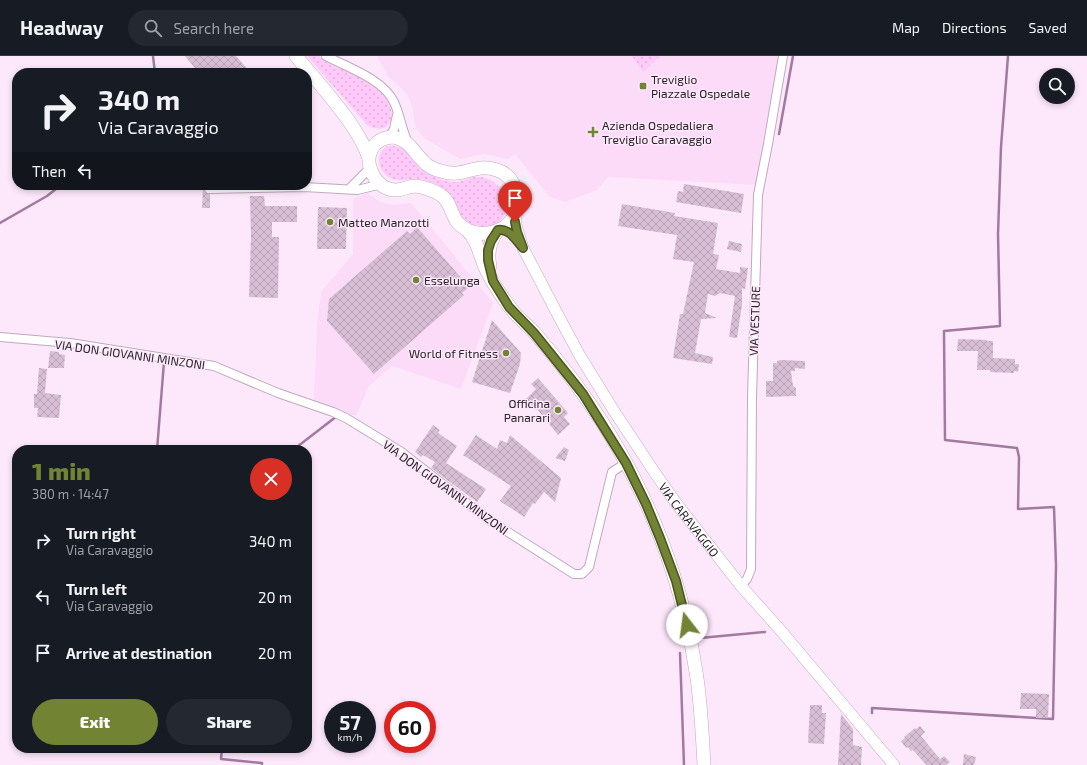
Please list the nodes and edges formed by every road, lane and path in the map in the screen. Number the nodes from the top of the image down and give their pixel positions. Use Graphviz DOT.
graph roads {
  1 [pos="296,56"];
  2 [pos="326,56"];
  3 [pos="783,56"];
  4 [pos="306,68"];
  5 [pos="312,76"];
  6 [pos="398,110"];
  7 [pos="341,111"];
  8 [pos="386,138"];
  9 [pos="408,144"];
  10 [pos="369,163"];
  11 [pos="312,187"];
  12 [pos="384,187"];
  13 [pos="349,189"];
  14 [pos="516,212"];
  15 [pos="467,230"];
  16 [pos="499,230"];
  17 [pos="523,248"];
  18 [pos="493,281"];
  19 [pos="0,337"];
  20 [pos="626,463"];
  21 [pos="741,586"];
  22 [pos="704,765"];
  23 [pos="894,765"];
  1 -- 4 [label="main road, VIA CARAVAGGIO"];
  2 -- 6 [label="street"];
  3 -- 21 [label="street, VIA VESTURE"];
  5 -- 7 [label="main road, VIA CARAVAGGIO"];
  6 -- 8 [label="street"];
  6 -- 9 [label="street"];
  7 -- 8 [label="main road, VIA CARAVAGGIO"];
  7 -- 10 [label="main road, VIA CARAVAGGIO"];
  8 -- 9 [label="main road, VIA CARAVAGGIO"];
  8 -- 10 [label="main road"];
  9 -- 14 [label="main road, VIA CARAVAGGIO"];
  10 -- 12 [label="main road, VIA CARAVAGGIO"];
  10 -- 13 [label="street"];
  11 -- 13 [label="street, VIA CARAVAGGIO"];
  12 -- 13 [label="street, VIA CARAVAGGIO"];
  12 -- 15 [label="main road, VIA CARAVAGGIO"];
  14 -- 16 [label="main road, VIA CARAVAGGIO"];
  14 -- 17 [label="street, VIA CARAVAGGIO"];
  15 -- 16 [label="main road"];
  15 -- 18 [label="main road, VIA CARAVAGGIO"];
  16 -- 17 [label="street, VIA CARAVAGGIO"];
  16 -- 18 [label="main road, VIA CARAVAGGIO"];
  17 -- 21 [label="street, VIA CARAVAGGIO"];
  18 -- 20 [label="main road, VIA CARAVAGGIO"];
  19 -- 20 [label="street, VIA DON GIOVANNI MINZONI"];
  20 -- 22 [label="main road, VIA CARAVAGGIO"];
  21 -- 23 [label="street, VIA CARAVAGGIO"];
}
